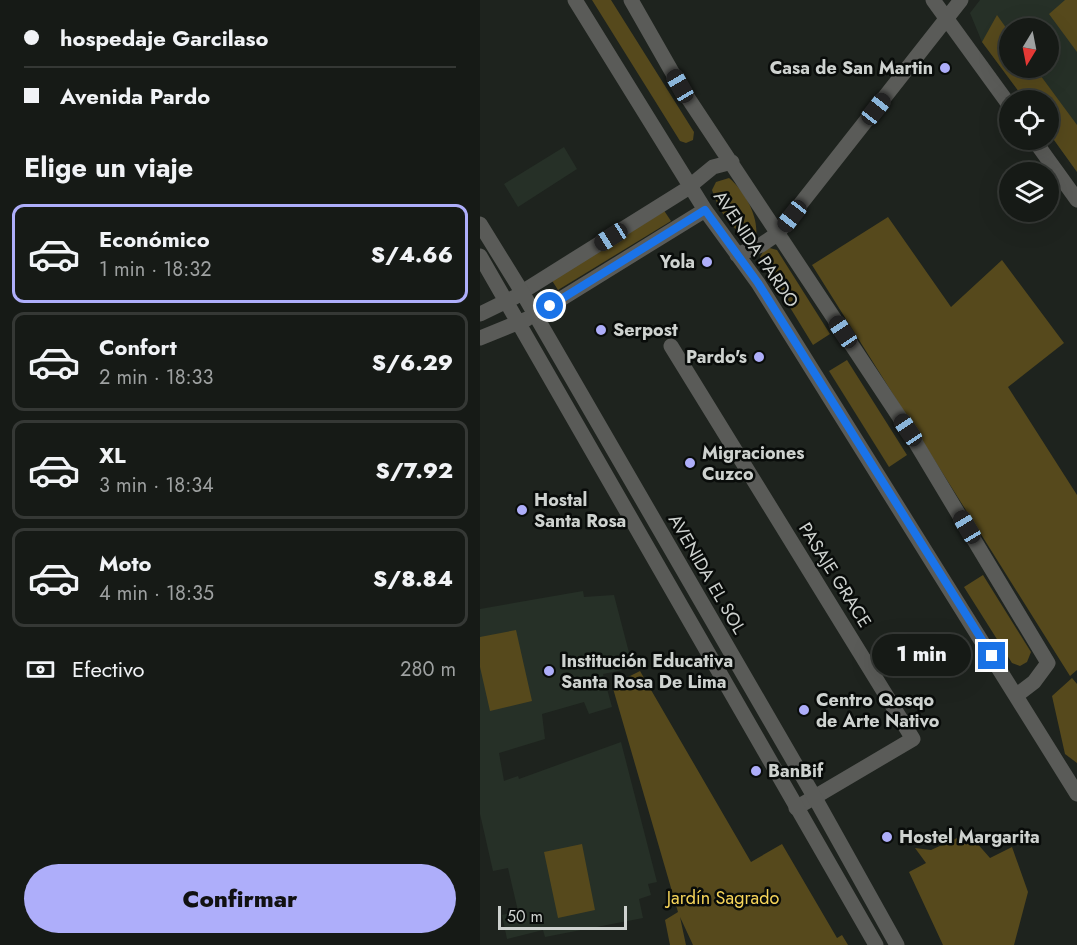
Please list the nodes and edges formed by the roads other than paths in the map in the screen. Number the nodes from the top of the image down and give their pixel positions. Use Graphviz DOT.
graph roads {
  1 [pos="575,0"];
  2 [pos="631,0"];
  3 [pos="933,0"];
  4 [pos="961,0"];
  5 [pos="947,19"];
  6 [pos="999,91"];
  7 [pos="1041,150"];
  8 [pos="732,162"];
  9 [pos="690,185"];
  10 [pos="1077,200"];
  11 [pos="705,210"];
  12 [pos="480,224"];
  13 [pos="777,234"];
  14 [pos="737,255"];
  15 [pos="480,256"];
  16 [pos="522,292"];
  17 [pos="507,301"];
  18 [pos="480,314"];
  19 [pos="535,315"];
  20 [pos="519,322"];
  21 [pos="480,338"];
  22 [pos="671,346"];
  23 [pos="1017,695"];
  24 [pos="1077,794"];
  25 [pos="815,798"];
  26 [pos="796,808"];
  27 [pos="876,945"];
  28 [pos="897,945"];
  1 -- 9 [label="street, AVENIDA PARDO"];
  2 -- 8 [label="street, AVENIDA PARDO"];
  3 -- 5 [label="street"];
  4 -- 5 [label="street"];
  5 -- 6 [label="street"];
  5 -- 13 [label="street"];
  7 -- 10 [label="street"];
  8 -- 9 [label="street"];
  8 -- 13 [label="street, AVENIDA PARDO"];
  9 -- 11 [label="street, AVENIDA PARDO"];
  9 -- 16 [label="street"];
  11 -- 14 [label="street, AVENIDA PARDO"];
  11 -- 19 [label="street"];
  12 -- 16 [label="street, AVENIDA EL SOL"];
  13 -- 14 [label="street"];
  13 -- 23 [label="street, AVENIDA PARDO"];
  14 -- 23 [label="street, AVENIDA PARDO"];
  15 -- 17 [label="street, AVENIDA EL SOL"];
  16 -- 17 [label="street"];
  16 -- 19 [label="street, AVENIDA EL SOL"];
  17 -- 18 [label="street"];
  17 -- 20 [label="street, AVENIDA EL SOL"];
  19 -- 20 [label="street"];
  19 -- 25 [label="street, AVENIDA EL SOL"];
  20 -- 21 [label="street"];
  20 -- 26 [label="street, AVENIDA EL SOL"];
  22 -- 25 [label="street, PASAJE GRACE"];
  23 -- 24 [label="street, AVENIDA PARDO"];
  25 -- 26 [label="street, PASAJE GRACE"];
  25 -- 28 [label="street, AVENIDA EL SOL"];
  26 -- 27 [label="street, AVENIDA EL SOL"];
}
